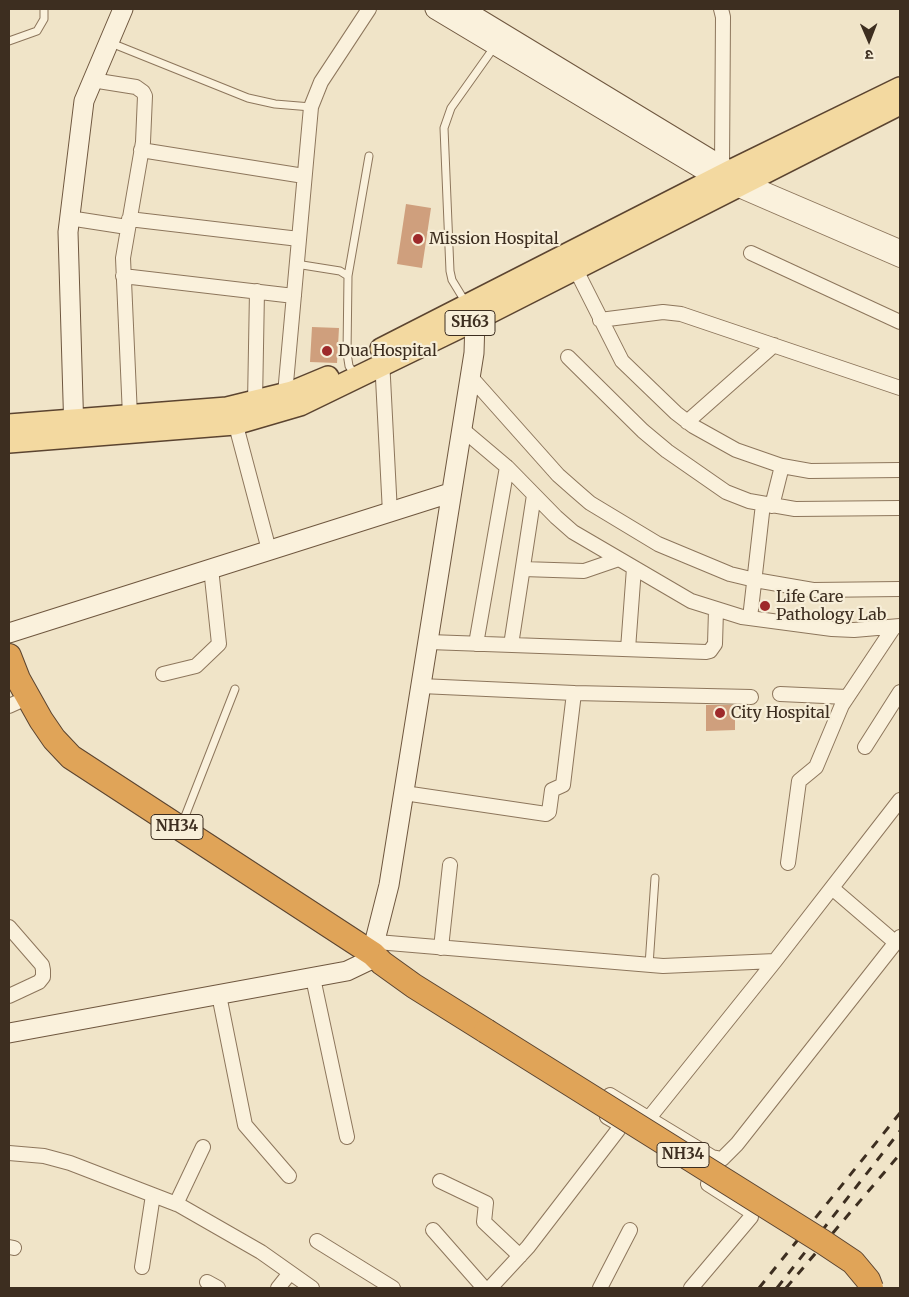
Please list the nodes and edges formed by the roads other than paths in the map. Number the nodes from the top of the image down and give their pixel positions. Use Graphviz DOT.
graph roads {
  1 [pos="44,9"];
  2 [pos="123,9"];
  3 [pos="369,9"];
  4 [pos="435,9"];
  5 [pos="463,9"];
  6 [pos="720,9"];
  7 [pos="499,40"];
  8 [pos="9,41"];
  9 [pos="108,42"];
  10 [pos="92,80"];
  11 [pos="900,88"];
  12 [pos="900,104"];
  13 [pos="311,107"];
  14 [pos="808,142"];
  15 [pos="141,150"];
  16 [pos="369,156"];
  17 [pos="304,176"];
  18 [pos="730,177"];
  19 [pos="70,218"];
  20 [pos="128,223"];
  21 [pos="299,238"];
  22 [pos="751,253"];
  23 [pos="900,256"];
  24 [pos="571,262"];
  25 [pos="296,264"];
  26 [pos="123,276"];
  27 [pos="348,276"];
  28 [pos="256,291"];
  29 [pos="294,296"];
  30 [pos="471,313"];
  31 [pos="600,320"];
  32 [pos="900,322"];
  33 [pos="774,345"];
  34 [pos="381,357"];
  35 [pos="568,357"];
  36 [pos="353,372"];
  37 [pos="469,375"];
  38 [pos="900,388"];
  39 [pos="286,402"];
  40 [pos="255,403"];
  41 [pos="234,415"];
  42 [pos="130,416"];
  43 [pos="158,421"];
  44 [pos="688,422"];
  45 [pos="9,425"];
  46 [pos="74,429"];
  47 [pos="462,429"];
  48 [pos="9,442"];
  49 [pos="782,466"];
  50 [pos="507,467"];
  51 [pos="900,470"];
  52 [pos="450,493"];
  53 [pos="534,495"];
  54 [pos="768,505"];
  55 [pos="900,508"];
  56 [pos="390,513"];
  57 [pos="269,550"];
  58 [pos="619,559"];
  59 [pos="210,568"];
  60 [pos="523,568"];
  61 [pos="634,568"];
  62 [pos="754,580"];
  63 [pos="900,589"];
  64 [pos="716,610"];
  65 [pos="750,618"];
  66 [pos="897,627"];
  67 [pos="9,633"];
  68 [pos="429,642"];
  69 [pos="476,644"];
  70 [pos="511,645"];
  71 [pos="628,649"];
  72 [pos="9,656"];
  73 [pos="163,674"];
  74 [pos="9,680"];
  75 [pos="421,686"];
  76 [pos="235,689"];
  77 [pos="900,692"];
  78 [pos="574,693"];
  79 [pos="780,694"];
  80 [pos="750,697"];
  81 [pos="847,697"];
  82 [pos="14,703"];
  83 [pos="865,747"];
  84 [pos="404,793"];
  85 [pos="900,800"];
  86 [pos="178,833"];
  87 [pos="788,863"];
  88 [pos="450,865"];
  89 [pos="655,878"];
  90 [pos="832,888"];
  91 [pos="9,927"];
  92 [pos="898,940"];
  93 [pos="441,948"];
  94 [pos="376,955"];
  95 [pos="776,961"];
  96 [pos="649,965"];
  97 [pos="313,978"];
  98 [pos="219,995"];
  99 [pos="9,996"];
  100 [pos="460,1015"];
  101 [pos="9,1033"];
  102 [pos="649,1118"];
  103 [pos="619,1127"];
  104 [pos="346,1137"];
  105 [pos="203,1147"];
  106 [pos="9,1153"];
  107 [pos="289,1176"];
  108 [pos="440,1181"];
  109 [pos="153,1195"];
  110 [pos="176,1204"];
  111 [pos="433,1230"];
  112 [pos="630,1230"];
  113 [pos="317,1241"];
  114 [pos="520,1256"];
  115 [pos="142,1267"];
  116 [pos="290,1273"];
  117 [pos="278,1288"];
  118 [pos="312,1288"];
  119 [pos="393,1288"];
  120 [pos="484,1288"];
  121 [pos="490,1288"];
  122 [pos="600,1288"];
  123 [pos="691,1288"];
  124 [pos="871,1288"];
  1 -- 8 [label="lane"];
  2 -- 9 [label="street"];
  3 -- 13 [label="street"];
  4 -- 7 [label="street"];
  5 -- 7 [label="street"];
  6 -- 18 [label="street"];
  7 -- 18 [label="street"];
  7 -- 30 [label="lane"];
  9 -- 10 [label="street"];
  9 -- 13 [label="lane"];
  10 -- 15 [label="street"];
  10 -- 19 [label="street"];
  11 -- 14 [label="main road, SH63"];
  12 -- 14 [label="main road, SH63"];
  13 -- 17 [label="street"];
  14 -- 18 [label="main road, SH63"];
  15 -- 17 [label="street"];
  15 -- 20 [label="street"];
  16 -- 27 [label="lane"];
  17 -- 21 [label="street"];
  18 -- 23 [label="street"];
  18 -- 24 [label="main road, SH63"];
  19 -- 20 [label="street"];
  19 -- 46 [label="street"];
  20 -- 21 [label="street"];
  20 -- 26 [label="street"];
  21 -- 25 [label="street"];
  22 -- 32 [label="street"];
  24 -- 30 [label="main road, SH63"];
  24 -- 31 [label="street"];
  25 -- 27 [label="lane"];
  25 -- 29 [label="street"];
  26 -- 28 [label="street"];
  26 -- 42 [label="street"];
  27 -- 36 [label="lane"];
  28 -- 29 [label="street"];
  28 -- 40 [label="street"];
  29 -- 39 [label="street"];
  30 -- 34 [label="main road, SH63"];
  30 -- 37 [label="street"];
  31 -- 33 [label="street"];
  31 -- 44 [label="street"];
  33 -- 38 [label="street"];
  33 -- 44 [label="street"];
  34 -- 36 [label="main road, SH63"];
  34 -- 56 [label="street"];
  35 -- 54 [label="street"];
  36 -- 39 [label="main road, SH63"];
  37 -- 47 [label="street"];
  37 -- 62 [label="street"];
  39 -- 40 [label="main road, SH63"];
  39 -- 41 [label="main road, SH63"];
  40 -- 41 [label="main road, SH63"];
  41 -- 43 [label="main road, SH63"];
  41 -- 57 [label="street"];
  42 -- 43 [label="main road, SH63"];
  42 -- 46 [label="main road, SH63"];
  43 -- 46 [label="main road, SH63"];
  44 -- 49 [label="street"];
  45 -- 46 [label="main road, SH63"];
  46 -- 48 [label="main road, SH63"];
  47 -- 50 [label="street"];
  47 -- 52 [label="street"];
  49 -- 51 [label="street"];
  49 -- 54 [label="street"];
  50 -- 53 [label="street"];
  50 -- 69 [label="street"];
  52 -- 56 [label="street"];
  52 -- 68 [label="street"];
  53 -- 58 [label="street"];
  53 -- 60 [label="street"];
  54 -- 55 [label="street"];
  54 -- 62 [label="street"];
  56 -- 57 [label="street"];
  57 -- 59 [label="street"];
  58 -- 60 [label="street"];
  58 -- 61 [label="street"];
  59 -- 67 [label="street"];
  59 -- 73 [label="street"];
  60 -- 70 [label="street"];
  61 -- 64 [label="street"];
  61 -- 71 [label="street"];
  62 -- 63 [label="street"];
  62 -- 65 [label="street"];
  64 -- 65 [label="street"];
  64 -- 71 [label="street"];
  65 -- 66 [label="street"];
  66 -- 81 [label="street"];
  68 -- 69 [label="street"];
  68 -- 75 [label="street"];
  69 -- 70 [label="street"];
  70 -- 71 [label="street"];
  72 -- 86 [label="highway, NH34"];
  74 -- 82 [label="highway, NH34"];
  75 -- 78 [label="street"];
  75 -- 84 [label="street"];
  76 -- 86 [label="lane"];
  77 -- 83 [label="street"];
  78 -- 80 [label="street"];
  78 -- 84 [label="street"];
  79 -- 81 [label="street"];
  81 -- 87 [label="street"];
  82 -- 86 [label="highway, NH34"];
  84 -- 94 [label="street"];
  85 -- 90 [label="street"];
  86 -- 94 [label="highway, NH34"];
  88 -- 93 [label="street"];
  89 -- 96 [label="lane"];
  90 -- 92 [label="street"];
  90 -- 95 [label="street"];
  91 -- 99 [label="street"];
  92 -- 102 [label="street"];
  93 -- 94 [label="street"];
  93 -- 96 [label="street"];
  94 -- 97 [label="street"];
  94 -- 100 [label="highway, NH34"];
  95 -- 96 [label="street"];
  95 -- 102 [label="street"];
  97 -- 98 [label="street"];
  97 -- 104 [label="street"];
  98 -- 101 [label="street"];
  98 -- 107 [label="street"];
  100 -- 102 [label="street"];
  100 -- 103 [label="street"];
  100 -- 124 [label="highway, NH34, bridge"];
  103 -- 114 [label="street"];
  103 -- 123 [label="street"];
  105 -- 110 [label="street"];
  106 -- 109 [label="street"];
  108 -- 114 [label="street"];
  109 -- 110 [label="street"];
  109 -- 115 [label="street"];
  110 -- 116 [label="street"];
  111 -- 120 [label="street"];
  112 -- 122 [label="street"];
  113 -- 119 [label="street"];
  114 -- 121 [label="street"];
  116 -- 117 [label="street"];
  116 -- 118 [label="street"];
}
